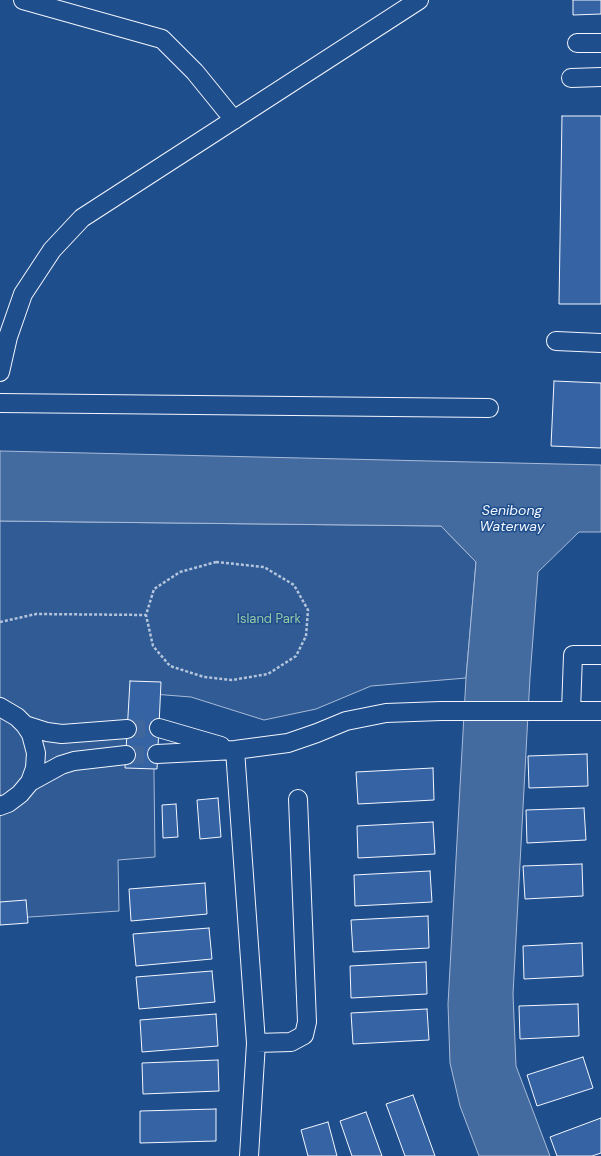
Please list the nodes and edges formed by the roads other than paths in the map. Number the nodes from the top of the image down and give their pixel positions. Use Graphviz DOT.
graph roads {
  1 [pos="23,0"];
  2 [pos="419,0"];
  3 [pos="577,43"];
  4 [pos="601,43"];
  5 [pos="601,77"];
  6 [pos="571,78"];
  7 [pos="234,120"];
  8 [pos="556,341"];
  9 [pos="601,343"];
  10 [pos="0,372"];
  11 [pos="0,403"];
  12 [pos="489,408"];
  13 [pos="601,655"];
  14 [pos="0,707"];
  15 [pos="571,711"];
  16 [pos="601,711"];
  17 [pos="25,725"];
  18 [pos="159,728"];
  19 [pos="127,729"];
  20 [pos="235,750"];
  21 [pos="126,754"];
  22 [pos="158,754"];
  23 [pos="30,782"];
  24 [pos="298,799"];
  25 [pos="0,806"];
  26 [pos="256,1043"];
  27 [pos="249,1156"];
  1 -- 7 [label="street"];
  2 -- 7 [label="street"];
  3 -- 4 [label="street"];
  5 -- 6 [label="street"];
  7 -- 10 [label="street"];
  8 -- 9 [label="street"];
  11 -- 12 [label="street"];
  13 -- 15 [label="street"];
  14 -- 17 [label="street"];
  15 -- 16 [label="street"];
  15 -- 20 [label="street"];
  17 -- 19 [label="street"];
  17 -- 23 [label="street"];
  18 -- 20 [label="street"];
  20 -- 22 [label="street"];
  20 -- 26 [label="street"];
  21 -- 23 [label="street"];
  23 -- 25 [label="street"];
  24 -- 26 [label="street"];
  26 -- 27 [label="street"];
}
